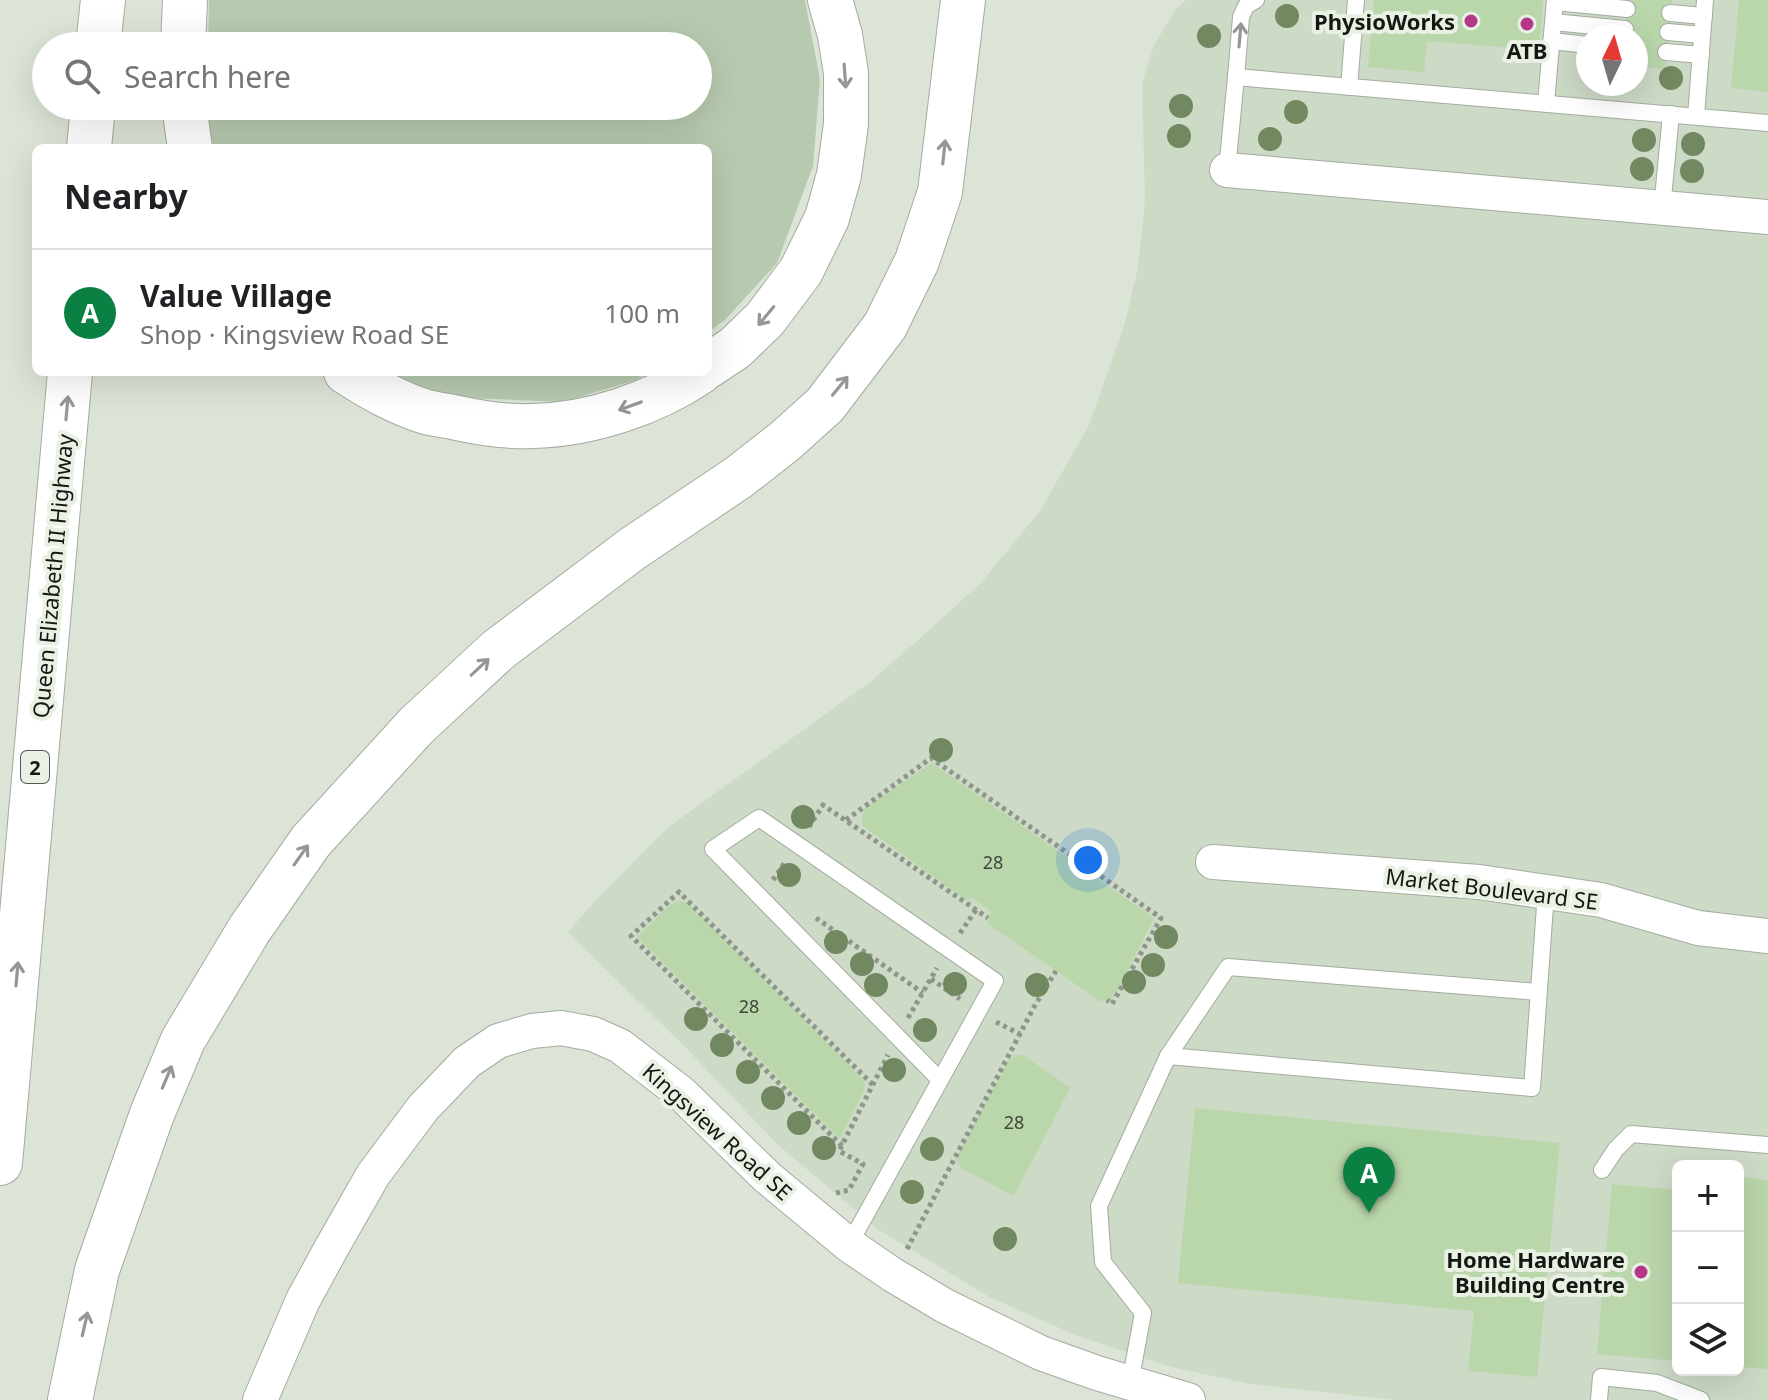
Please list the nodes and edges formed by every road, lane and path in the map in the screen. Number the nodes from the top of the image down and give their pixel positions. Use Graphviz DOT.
graph roads {
  1 [pos="103,0"];
  2 [pos="185,0"];
  3 [pos="830,0"];
  4 [pos="937,0"];
  5 [pos="963,0"];
  6 [pos="1256,0"];
  7 [pos="1356,0"];
  8 [pos="1555,1"];
  9 [pos="1705,8"];
  10 [pos="1627,9"];
  11 [pos="1670,13"];
  12 [pos="1553,22"];
  13 [pos="1576,24"];
  14 [pos="100,32"];
  15 [pos="184,32"];
  16 [pos="1668,32"];
  17 [pos="1702,35"];
  18 [pos="1551,41"];
  19 [pos="1576,44"];
  20 [pos="1666,52"];
  21 [pos="1701,55"];
  22 [pos="1236,77"];
  23 [pos="953,78"];
  24 [pos="1349,87"];
  25 [pos="1546,103"];
  26 [pos="1671,114"];
  27 [pos="1696,116"];
  28 [pos="92,120"];
  29 [pos="186,120"];
  30 [pos="1768,123"];
  31 [pos="89,144"];
  32 [pos="189,144"];
  33 [pos="1227,170"];
  34 [pos="1662,209"];
  35 [pos="1768,217"];
  36 [pos="712,363"];
  37 [pos="70,376"];
  38 [pos="352,376"];
  39 [pos="694,376"];
  40 [pos="846,820"];
  41 [pos="1213,862"];
  42 [pos="1546,892"];
  43 [pos="976,910"];
  44 [pos="1768,936"];
  45 [pos="948,949"];
  46 [pos="1056,971"];
  47 [pos="1538,992"];
  48 [pos="1107,1000"];
  49 [pos="897,1037"];
  50 [pos="1168,1056"];
  51 [pos="940,1080"];
  52 [pos="873,1085"];
  53 [pos="1768,1145"];
  54 [pos="842,1146"];
  55 [pos="0,1163"];
  56 [pos="1602,1170"];
  57 [pos="800,1204"];
  58 [pos="849,1245"];
  59 [pos="893,1275"];
  60 [pos="1130,1383"];
  61 [pos="70,1400"];
  62 [pos="260,1400"];
  63 [pos="1188,1400"];
  64 [pos="1599,1400"];
  65 [pos="1701,1400"];
  1 -- 14 [label="highway"];
  2 -- 15 [label="highway"];
  3 -- 36 [label="highway, one-way"];
  4 -- 23 [label="highway"];
  5 -- 23 [label="highway"];
  22 -- 6 [label="lane, one-way"];
  7 -- 24 [label="lane"];
  8 -- 10 [label="lane"];
  8 -- 12 [label="lane"];
  9 -- 11 [label="lane"];
  9 -- 17 [label="lane"];
  12 -- 13 [label="lane"];
  12 -- 18 [label="lane"];
  16 -- 17 [label="lane"];
  17 -- 21 [label="lane"];
  18 -- 19 [label="lane"];
  18 -- 25 [label="lane"];
  20 -- 21 [label="lane"];
  21 -- 27 [label="lane"];
  22 -- 24 [label="lane"];
  22 -- 33 [label="lane"];
  61 -- 23 [label="highway, one-way"];
  24 -- 25 [label="lane"];
  25 -- 26 [label="lane"];
  26 -- 27 [label="lane"];
  26 -- 34 [label="lane"];
  27 -- 30 [label="lane"];
  28 -- 31 [label="highway"];
  29 -- 32 [label="highway"];
  33 -- 34 [label="street"];
  34 -- 35 [label="street"];
  55 -- 37 [label="highway, Queen Elizabeth II Highway / 2, one-way"];
  39 -- 38 [label="highway, one-way"];
  40 -- 48 [label="path"];
  41 -- 42 [label="street, Market Boulevard SE"];
  42 -- 44 [label="street, Market Boulevard SE"];
  42 -- 47 [label="lane"];
  43 -- 45 [label="path"];
  45 -- 49 [label="path"];
  45 -- 49 [label="lane"];
  45 -- 51 [label="lane"];
  46 -- 59 [label="path"];
  47 -- 50 [label="lane"];
  47 -- 50 [label="lane"];
  49 -- 51 [label="lane"];
  49 -- 52 [label="path"];
  50 -- 60 [label="lane"];
  51 -- 58 [label="lane"];
  52 -- 54 [label="path"];
  52 -- 54 [label="path"];
  53 -- 56 [label="lane"];
  54 -- 57 [label="path"];
  57 -- 58 [label="street, Kingsview Road SE"];
  57 -- 62 [label="street, Kingsview Road SE"];
  58 -- 59 [label="street, Kingsview Road SE"];
  59 -- 60 [label="street, Kingsview Road SE"];
  60 -- 63 [label="street, Kingsview Road SE"];
  64 -- 65 [label="lane"];
}
